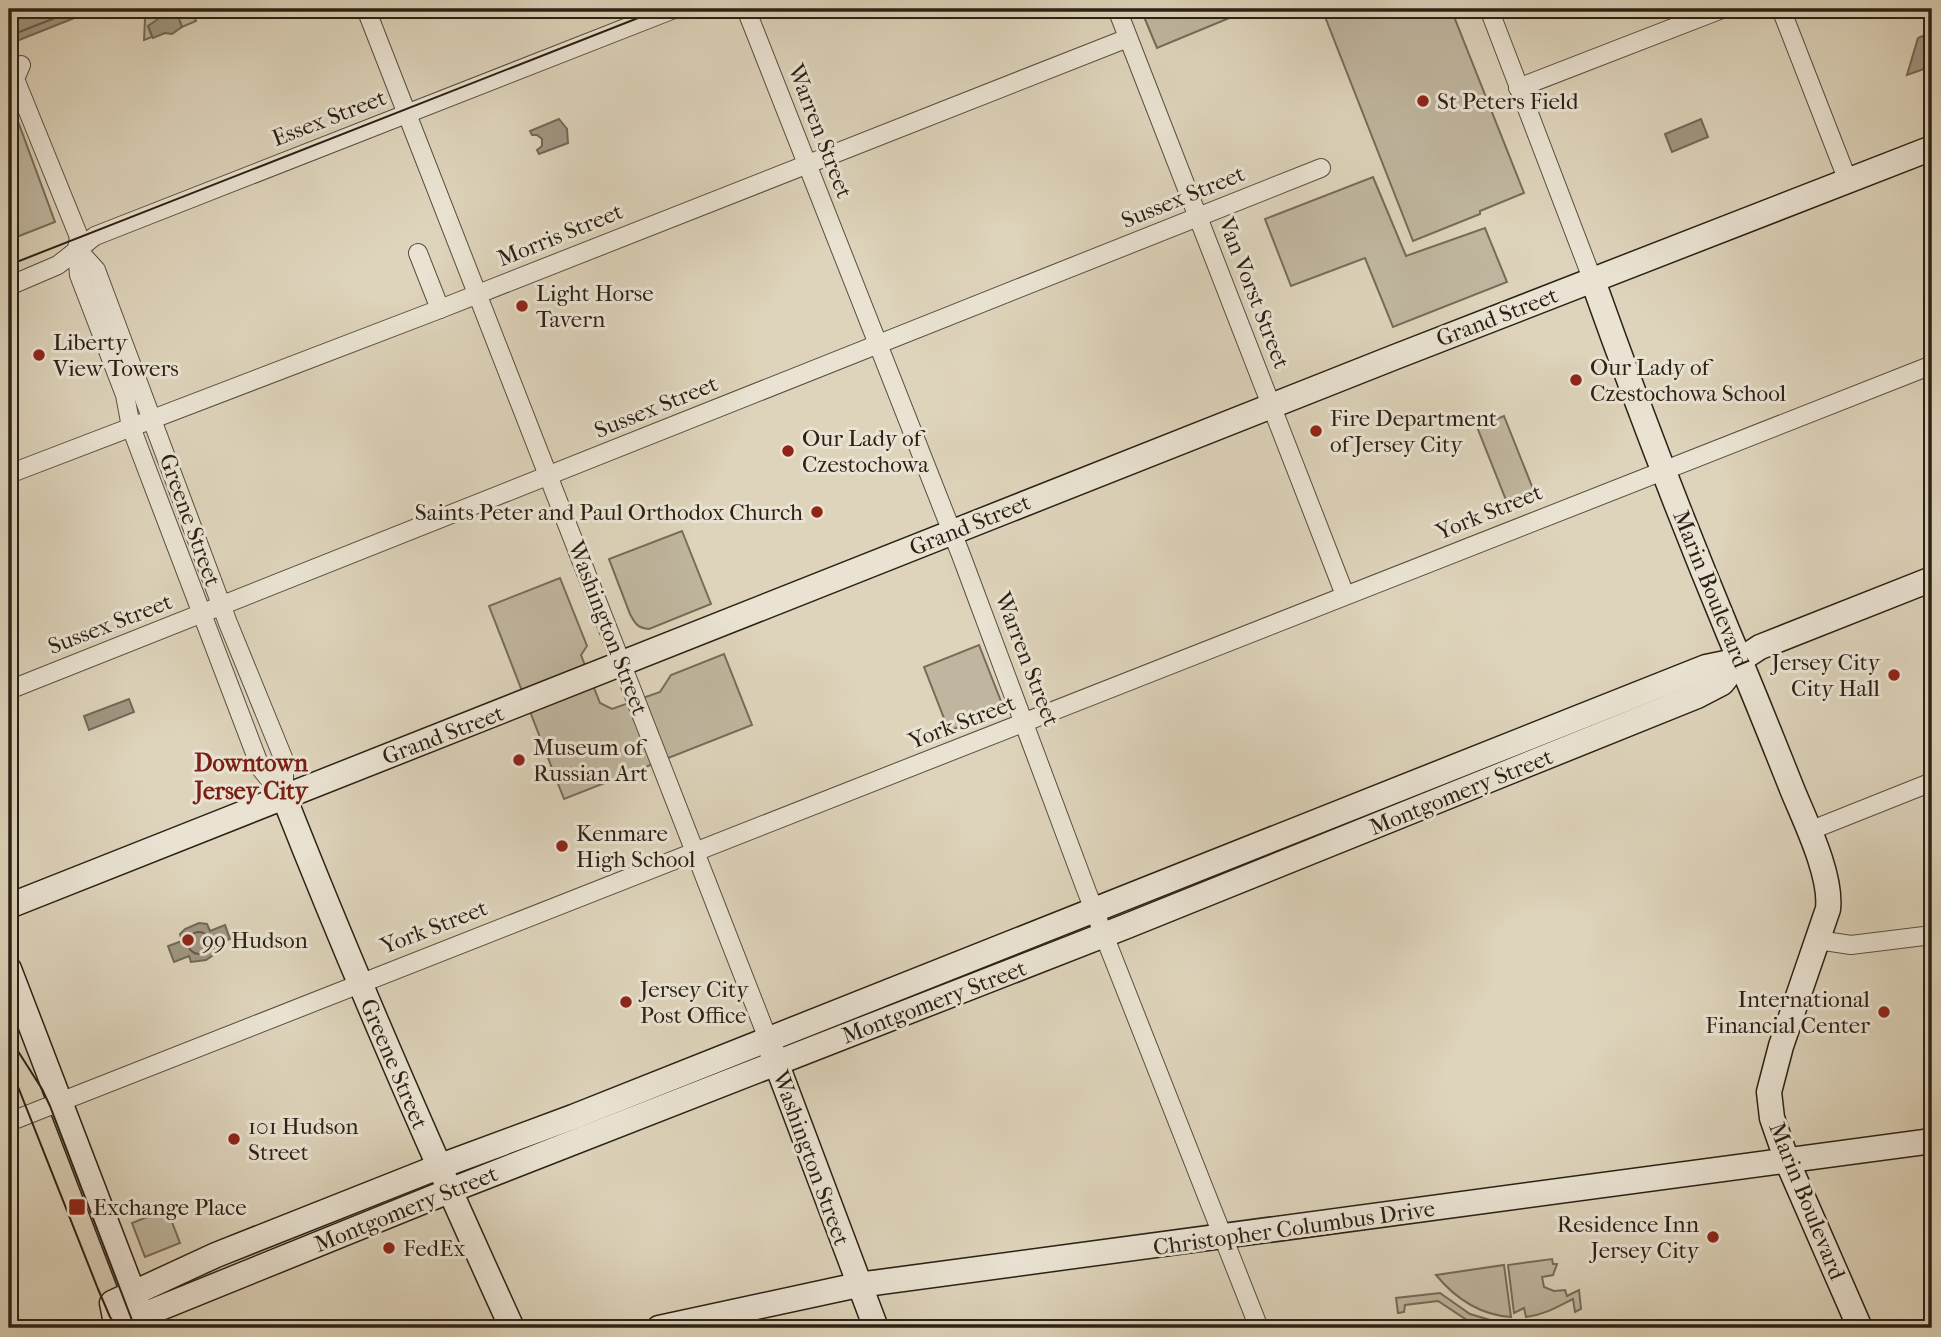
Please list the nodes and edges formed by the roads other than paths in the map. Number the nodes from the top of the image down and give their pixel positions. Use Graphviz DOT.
graph roads {
  1 [pos="366,9"];
  2 [pos="674,9"];
  3 [pos="746,9"];
  4 [pos="1117,9"];
  5 [pos="1489,9"];
  6 [pos="1722,9"];
  7 [pos="1780,9"];
  8 [pos="1128,38"];
  9 [pos="21,65"];
  10 [pos="1518,88"];
  11 [pos="407,113"];
  12 [pos="1932,148"];
  13 [pos="807,164"];
  14 [pos="1321,168"];
  15 [pos="1848,181"];
  16 [pos="1198,216"];
  17 [pos="77,248"];
  18 [pos="418,253"];
  19 [pos="1593,281"];
  20 [pos="9,286"];
  21 [pos="478,294"];
  22 [pos="440,309"];
  23 [pos="877,345"];
  24 [pos="1932,365"];
  25 [pos="1272,406"];
  26 [pos="152,418"];
  27 [pos="131,426"];
  28 [pos="1663,470"];
  29 [pos="9,474"];
  30 [pos="549,476"];
  31 [pos="952,533"];
  32 [pos="1932,579"];
  33 [pos="1345,595"];
  34 [pos="222,607"];
  35 [pos="201,615"];
  36 [pos="1740,660"];
  37 [pos="622,665"];
  38 [pos="9,690"];
  39 [pos="1025,724"];
  40 [pos="1542,731"];
  41 [pos="1551,755"];
  42 [pos="1932,782"];
  43 [pos="1405,788"];
  44 [pos="284,797"];
  45 [pos="1415,811"];
  46 [pos="1809,831"];
  47 [pos="696,851"];
  48 [pos="9,906"];
  49 [pos="1094,910"];
  50 [pos="1104,935"];
  51 [pos="1932,935"];
  52 [pos="1818,940"];
  53 [pos="9,969"];
  54 [pos="359,982"];
  55 [pos="768,1039"];
  56 [pos="776,1064"];
  57 [pos="60,1102"];
  58 [pos="9,1122"];
  59 [pos="1932,1141"];
  60 [pos="1787,1161"];
  61 [pos="438,1167"];
  62 [pos="449,1191"];
  63 [pos="1223,1238"];
  64 [pos="858,1285"];
  65 [pos="141,1312"];
  66 [pos="117,1327"];
  67 [pos="512,1328"];
  68 [pos="659,1328"];
  69 [pos="876,1328"];
  70 [pos="1259,1328"];
  71 [pos="1860,1328"];
  1 -- 11 [label="street, Washington Street"];
  2 -- 11 [label="street, Essex Street"];
  3 -- 13 [label="street, Warren Street"];
  4 -- 8 [label="street, Van Vorst Street"];
  5 -- 10 [label="street, Marin Boulevard"];
  6 -- 10 [label="street"];
  7 -- 15 [label="street"];
  8 -- 13 [label="street, Morris Street"];
  8 -- 16 [label="street, Van Vorst Street"];
  9 -- 17 [label="street, Greene Street"];
  10 -- 19 [label="street, Marin Boulevard"];
  11 -- 17 [label="street, Essex Street"];
  11 -- 21 [label="street, Washington Street"];
  12 -- 15 [label="street, Grand Street"];
  13 -- 21 [label="street, Morris Street"];
  13 -- 23 [label="street, Warren Street"];
  14 -- 16 [label="street, Sussex Street"];
  15 -- 19 [label="street, Grand Street"];
  16 -- 23 [label="street, Sussex Street"];
  16 -- 25 [label="street, Van Vorst Street"];
  17 -- 20 [label="street, Essex Street"];
  17 -- 26 [label="street, Greene Street"];
  17 -- 27 [label="street, Greene Street"];
  18 -- 22 [label="street"];
  19 -- 25 [label="street, Grand Street"];
  19 -- 28 [label="street, Marin Boulevard"];
  21 -- 22 [label="street, Morris Street"];
  21 -- 30 [label="street, Washington Street"];
  22 -- 26 [label="street, Morris Street"];
  23 -- 30 [label="street, Sussex Street"];
  23 -- 31 [label="street, Warren Street"];
  24 -- 28 [label="street, York Street"];
  25 -- 31 [label="street, Grand Street"];
  25 -- 33 [label="street, Van Vorst Street"];
  26 -- 27 [label="street, Morris Street"];
  26 -- 34 [label="street, Greene Street"];
  27 -- 29 [label="street, Morris Street"];
  27 -- 35 [label="street, Greene Street"];
  28 -- 33 [label="street, York Street"];
  28 -- 36 [label="street, Marin Boulevard"];
  30 -- 34 [label="street, Sussex Street"];
  30 -- 37 [label="street, Washington Street"];
  31 -- 37 [label="street, Grand Street"];
  31 -- 39 [label="street, Warren Street"];
  32 -- 36 [label="street, Montgomery Street"];
  33 -- 39 [label="street, York Street"];
  34 -- 35 [label="street, Sussex Street"];
  34 -- 44 [label="street, Greene Street"];
  35 -- 38 [label="street, Sussex Street"];
  35 -- 44 [label="street, Greene Street"];
  36 -- 40 [label="street, Montgomery Street"];
  36 -- 41 [label="street, Montgomery Street"];
  36 -- 46 [label="street, Marin Boulevard"];
  37 -- 44 [label="street, Grand Street"];
  37 -- 47 [label="street, Washington Street"];
  39 -- 47 [label="street, York Street"];
  39 -- 49 [label="street, Warren Street"];
  40 -- 41 [label="street"];
  40 -- 43 [label="street, Montgomery Street"];
  41 -- 45 [label="street, Montgomery Street"];
  42 -- 46 [label="street"];
  43 -- 45 [label="street"];
  43 -- 49 [label="street, Montgomery Street"];
  44 -- 48 [label="street, Grand Street"];
  44 -- 54 [label="street, Greene Street"];
  45 -- 50 [label="street, Montgomery Street"];
  46 -- 52 [label="street, Marin Boulevard"];
  47 -- 54 [label="street, York Street"];
  47 -- 55 [label="street, Washington Street"];
  49 -- 50 [label="street, Warren Street"];
  49 -- 55 [label="street, Montgomery Street"];
  50 -- 56 [label="street, Montgomery Street"];
  50 -- 63 [label="street, Warren Street"];
  51 -- 52 [label="street"];
  52 -- 60 [label="street, Marin Boulevard"];
  53 -- 57 [label="street"];
  54 -- 57 [label="street, York Street"];
  54 -- 61 [label="street, Greene Street"];
  55 -- 56 [label="street, Washington Street"];
  55 -- 61 [label="street, Montgomery Street"];
  56 -- 62 [label="street, Montgomery Street"];
  56 -- 64 [label="street, Washington Street"];
  57 -- 58 [label="street, York Street"];
  57 -- 65 [label="street"];
  59 -- 60 [label="street, Christopher Columbus Drive"];
  60 -- 63 [label="street, Christopher Columbus Drive"];
  60 -- 71 [label="street, Marin Boulevard"];
  61 -- 62 [label="street, Greene Street"];
  61 -- 65 [label="street, Montgomery Street"];
  62 -- 65 [label="street, Montgomery Street"];
  62 -- 67 [label="street, Greene Street"];
  63 -- 64 [label="street, Christopher Columbus Drive"];
  63 -- 70 [label="street, Warren Street"];
  64 -- 68 [label="street, Christopher Columbus Drive"];
  64 -- 69 [label="street, Washington Street"];
  65 -- 66 [label="street"];
}
